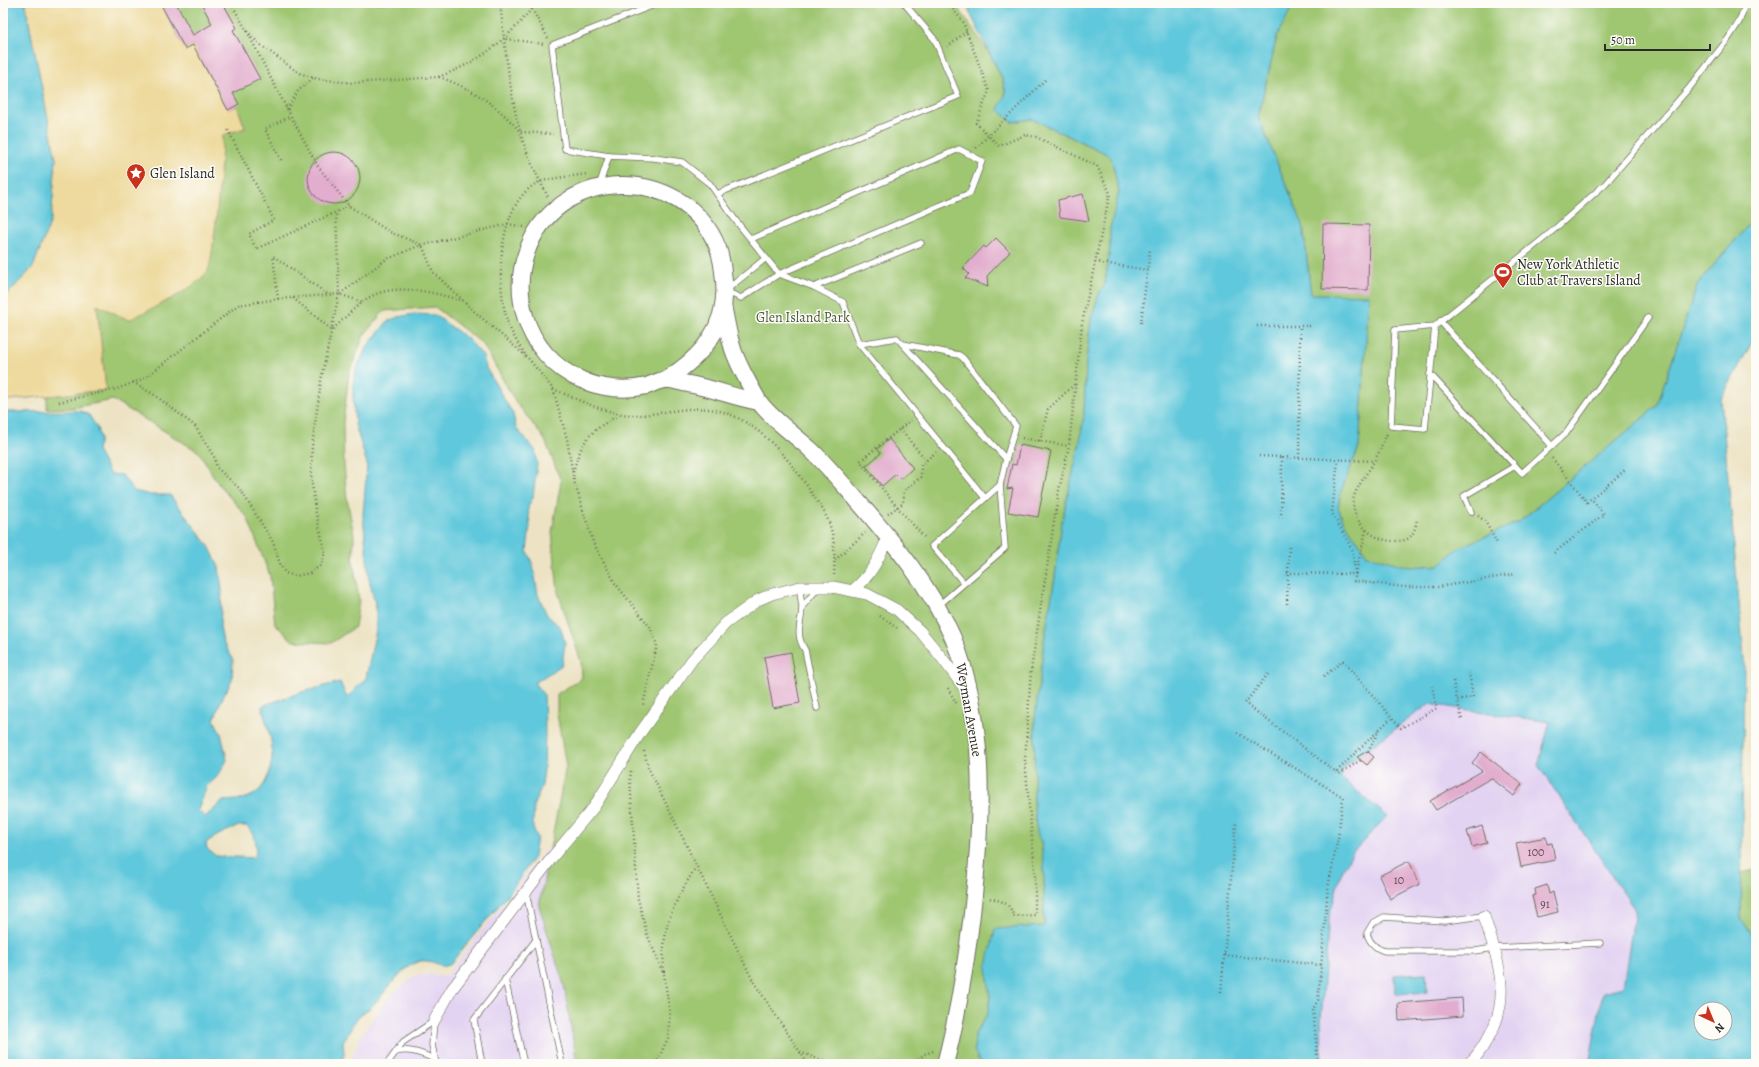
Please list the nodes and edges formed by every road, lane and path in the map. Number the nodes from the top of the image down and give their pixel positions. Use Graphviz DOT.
graph roads {
  1 [pos="231,3"];
  2 [pos="500,3"];
  3 [pos="536,3"];
  4 [pos="659,3"];
  5 [pos="904,3"];
  6 [pos="948,3"];
  7 [pos="1746,3"];
  8 [pos="532,9"];
  9 [pos="247,31"];
  10 [pos="967,31"];
  11 [pos="506,39"];
  12 [pos="552,45"];
  13 [pos="940,52"];
  14 [pos="438,77"];
  15 [pos="313,78"];
  16 [pos="1046,79"];
  17 [pos="287,109"];
  18 [pos="291,116"];
  19 [pos="228,130"];
  20 [pos="520,132"];
  21 [pos="564,135"];
  22 [pos="989,136"];
  23 [pos="970,154"];
  24 [pos="609,156"];
  25 [pos="281,160"];
  26 [pos="598,187"];
  27 [pos="717,194"];
  28 [pos="349,206"];
  29 [pos="554,210"];
  30 [pos="336,212"];
  31 [pos="538,229"];
  32 [pos="751,239"];
  33 [pos="921,243"];
  34 [pos="422,245"];
  35 [pos="1150,249"];
  36 [pos="766,258"];
  37 [pos="1095,262"];
  38 [pos="1148,270"];
  39 [pos="779,274"];
  40 [pos="814,287"];
  41 [pos="339,294"];
  42 [pos="329,295"];
  43 [pos="292,298"];
  44 [pos="724,298"];
  45 [pos="278,299"];
  46 [pos="464,301"];
  47 [pos="362,302"];
  48 [pos="1648,318"];
  49 [pos="1440,321"];
  50 [pos="1141,323"];
  51 [pos="1257,326"];
  52 [pos="1300,326"];
  53 [pos="1313,326"];
  54 [pos="1434,326"];
  55 [pos="332,330"];
  56 [pos="859,344"];
  57 [pos="903,344"];
  58 [pos="1430,374"];
  59 [pos="665,380"];
  60 [pos="133,382"];
  61 [pos="1077,383"];
  62 [pos="553,389"];
  63 [pos="59,402"];
  64 [pos="759,402"];
  65 [pos="620,414"];
  66 [pos="917,415"];
  67 [pos="1391,426"];
  68 [pos="900,429"];
  69 [pos="1013,437"];
  70 [pos="1040,441"];
  71 [pos="1069,446"];
  72 [pos="1552,446"];
  73 [pos="943,447"];
  74 [pos="1546,451"];
  75 [pos="1259,456"];
  76 [pos="1282,457"];
  77 [pos="1299,458"];
  78 [pos="1006,459"];
  79 [pos="926,460"];
  80 [pos="1338,460"];
  81 [pos="1374,461"];
  82 [pos="1515,466"];
  83 [pos="1625,470"];
  84 [pos="573,472"];
  85 [pos="1000,485"];
  86 [pos="986,498"];
  87 [pos="1591,498"];
  88 [pos="897,507"];
  89 [pos="1472,512"];
  90 [pos="884,517"];
  91 [pos="1281,518"];
  92 [pos="1417,519"];
  93 [pos="1485,521"];
  94 [pos="869,530"];
  95 [pos="1366,530"];
  96 [pos="888,537"];
  97 [pos="1289,545"];
  98 [pos="1498,545"];
  99 [pos="932,546"];
  100 [pos="1554,553"];
  101 [pos="835,560"];
  102 [pos="1288,573"];
  103 [pos="1355,574"];
  104 [pos="1516,574"];
  105 [pos="833,578"];
  106 [pos="964,583"];
  107 [pos="800,586"];
  108 [pos="820,586"];
  109 [pos="853,590"];
  110 [pos="1287,604"];
  111 [pos="937,606"];
  112 [pos="802,607"];
  113 [pos="875,613"];
  114 [pos="898,629"];
  115 [pos="1469,673"];
  116 [pos="1268,674"];
  117 [pos="1324,676"];
  118 [pos="1453,682"];
  119 [pos="1432,686"];
  120 [pos="947,687"];
  121 [pos="970,695"];
  122 [pos="1457,700"];
  123 [pos="956,705"];
  124 [pos="643,706"];
  125 [pos="817,708"];
  126 [pos="1391,718"];
  127 [pos="1462,720"];
  128 [pos="1380,728"];
  129 [pos="640,733"];
  130 [pos="1237,733"];
  131 [pos="1368,752"];
  132 [pos="1361,760"];
  133 [pos="633,764"];
  134 [pos="1336,772"];
  135 [pos="1236,824"];
  136 [pos="696,866"];
  137 [pos="526,892"];
  138 [pos="988,898"];
  139 [pos="1484,916"];
  140 [pos="536,940"];
  141 [pos="1600,943"];
  142 [pos="1494,948"];
  143 [pos="1224,956"];
  144 [pos="1321,965"];
  145 [pos="664,975"];
  146 [pos="505,979"];
  147 [pos="1221,992"];
  148 [pos="434,1021"];
  149 [pos="934,1044"];
  150 [pos="396,1052"];
  151 [pos="800,1052"];
  152 [pos="435,1062"];
  153 [pos="387,1064"];
  154 [pos="482,1064"];
  155 [pos="524,1064"];
  156 [pos="562,1064"];
  157 [pos="656,1064"];
  158 [pos="808,1064"];
  159 [pos="850,1064"];
  160 [pos="912,1064"];
  161 [pos="945,1064"];
  162 [pos="1318,1064"];
  163 [pos="1468,1064"];
  1 -- 9 [label="path"];
  2 -- 11 [label="path"];
  3 -- 8 [label="path"];
  4 -- 12 [label="lane"];
  5 -- 13 [label="lane"];
  6 -- 10 [label="path"];
  7 -- 49 [label="lane"];
  8 -- 11 [label="path"];
  8 -- 12 [label="path"];
  9 -- 15 [label="path"];
  9 -- 17 [label="path"];
  10 -- 13 [label="path"];
  10 -- 22 [label="path"];
  11 -- 12 [label="path"];
  11 -- 14 [label="path"];
  11 -- 20 [label="path"];
  12 -- 21 [label="lane"];
  13 -- 27 [label="lane"];
  14 -- 15 [label="path"];
  14 -- 20 [label="path"];
  15 -- 17 [label="path"];
  16 -- 22 [label="path"];
  17 -- 18 [label="path"];
  18 -- 25 [label="path"];
  18 -- 28 [label="path"];
  19 -- 30 [label="path"];
  20 -- 21 [label="path"];
  20 -- 29 [label="path"];
  21 -- 24 [label="lane"];
  22 -- 23 [label="path"];
  22 -- 37 [label="path"];
  23 -- 32 [label="lane"];
  23 -- 39 [label="lane"];
  24 -- 26 [label="lane"];
  24 -- 27 [label="lane"];
  26 -- 29 [label="street"];
  26 -- 44 [label="street"];
  27 -- 32 [label="lane"];
  28 -- 30 [label="path"];
  28 -- 34 [label="path"];
  29 -- 31 [label="street"];
  30 -- 41 [label="path"];
  31 -- 34 [label="path"];
  31 -- 59 [label="street"];
  32 -- 36 [label="lane"];
  33 -- 40 [label="lane"];
  34 -- 41 [label="path"];
  34 -- 46 [label="path"];
  35 -- 38 [label="path"];
  36 -- 39 [label="lane"];
  36 -- 44 [label="lane"];
  37 -- 38 [label="path"];
  37 -- 61 [label="path"];
  38 -- 50 [label="path"];
  39 -- 40 [label="lane"];
  39 -- 44 [label="lane"];
  40 -- 56 [label="lane"];
  41 -- 42 [label="path"];
  41 -- 47 [label="path"];
  41 -- 55 [label="path"];
  42 -- 43 [label="path"];
  42 -- 45 [label="path"];
  43 -- 45 [label="path"];
  43 -- 55 [label="path"];
  44 -- 59 [label="street"];
  44 -- 64 [label="street"];
  45 -- 60 [label="path"];
  46 -- 47 [label="path"];
  46 -- 62 [label="path"];
  47 -- 55 [label="path"];
  48 -- 72 [label="lane"];
  49 -- 54 [label="lane"];
  49 -- 72 [label="lane"];
  51 -- 52 [label="path"];
  52 -- 53 [label="path"];
  52 -- 77 [label="path"];
  54 -- 58 [label="lane"];
  54 -- 67 [label="lane"];
  55 -- 60 [label="path"];
  56 -- 57 [label="lane"];
  56 -- 66 [label="lane"];
  57 -- 69 [label="lane"];
  57 -- 78 [label="lane"];
  58 -- 67 [label="lane"];
  58 -- 82 [label="lane"];
  59 -- 64 [label="street"];
  60 -- 63 [label="path"];
  61 -- 70 [label="path"];
  61 -- 71 [label="path"];
  62 -- 65 [label="path"];
  62 -- 84 [label="path"];
  64 -- 96 [label="street, Weyman Avenue"];
  65 -- 84 [label="path"];
  65 -- 101 [label="path"];
  66 -- 68 [label="path"];
  66 -- 73 [label="lane"];
  67 -- 81 [label="path"];
  68 -- 79 [label="path"];
  68 -- 88 [label="path"];
  69 -- 70 [label="path"];
  69 -- 78 [label="lane"];
  70 -- 71 [label="path"];
  71 -- 138 [label="path"];
  72 -- 74 [label="lane"];
  73 -- 79 [label="path"];
  73 -- 86 [label="lane"];
  74 -- 82 [label="lane"];
  74 -- 87 [label="path"];
  75 -- 76 [label="path"];
  76 -- 77 [label="path"];
  76 -- 91 [label="path"];
  77 -- 80 [label="path"];
  78 -- 85 [label="lane"];
  79 -- 88 [label="path"];
  80 -- 81 [label="path"];
  80 -- 103 [label="path"];
  81 -- 95 [label="path"];
  82 -- 89 [label="lane"];
  83 -- 87 [label="path"];
  84 -- 124 [label="path"];
  85 -- 86 [label="lane"];
  85 -- 106 [label="lane"];
  86 -- 99 [label="lane"];
  87 -- 100 [label="path"];
  88 -- 90 [label="path"];
  88 -- 99 [label="path"];
  92 -- 95 [label="path"];
  93 -- 98 [label="path"];
  94 -- 101 [label="path"];
  95 -- 103 [label="path"];
  96 -- 109 [label="street"];
  96 -- 111 [label="street, Weyman Avenue"];
  97 -- 102 [label="path"];
  99 -- 106 [label="lane"];
  101 -- 105 [label="path"];
  102 -- 103 [label="path"];
  102 -- 110 [label="path"];
  103 -- 104 [label="path"];
  106 -- 111 [label="lane"];
  107 -- 108 [label="street"];
  107 -- 112 [label="lane"];
  107 -- 129 [label="street"];
  108 -- 109 [label="street"];
  108 -- 112 [label="lane"];
  109 -- 121 [label="street"];
  111 -- 121 [label="street, Weyman Avenue"];
  112 -- 125 [label="lane"];
  113 -- 114 [label="path"];
  115 -- 122 [label="path"];
  116 -- 134 [label="path"];
  117 -- 126 [label="path"];
  118 -- 122 [label="path"];
  119 -- 126 [label="path"];
  120 -- 123 [label="path"];
  121 -- 161 [label="street, Weyman Avenue"];
  122 -- 127 [label="path"];
  126 -- 128 [label="path"];
  128 -- 131 [label="path"];
  128 -- 134 [label="path"];
  129 -- 136 [label="path"];
  129 -- 137 [label="street"];
  130 -- 144 [label="path"];
  132 -- 134 [label="path"];
  133 -- 145 [label="path"];
  135 -- 143 [label="path"];
  136 -- 145 [label="path"];
  136 -- 151 [label="path"];
  137 -- 140 [label="lane"];
  137 -- 148 [label="street"];
  139 -- 142 [label="street"];
  139 -- 142 [label="lane"];
  140 -- 146 [label="lane"];
  140 -- 156 [label="lane"];
  141 -- 142 [label="lane"];
  142 -- 163 [label="street"];
  143 -- 144 [label="path"];
  143 -- 147 [label="path"];
  144 -- 162 [label="path"];
  145 -- 157 [label="path"];
  146 -- 154 [label="lane"];
  146 -- 155 [label="lane"];
  148 -- 150 [label="lane"];
  148 -- 152 [label="lane"];
  149 -- 160 [label="path"];
  150 -- 152 [label="lane"];
  150 -- 153 [label="lane"];
  151 -- 158 [label="path"];
  151 -- 159 [label="path"];
}
